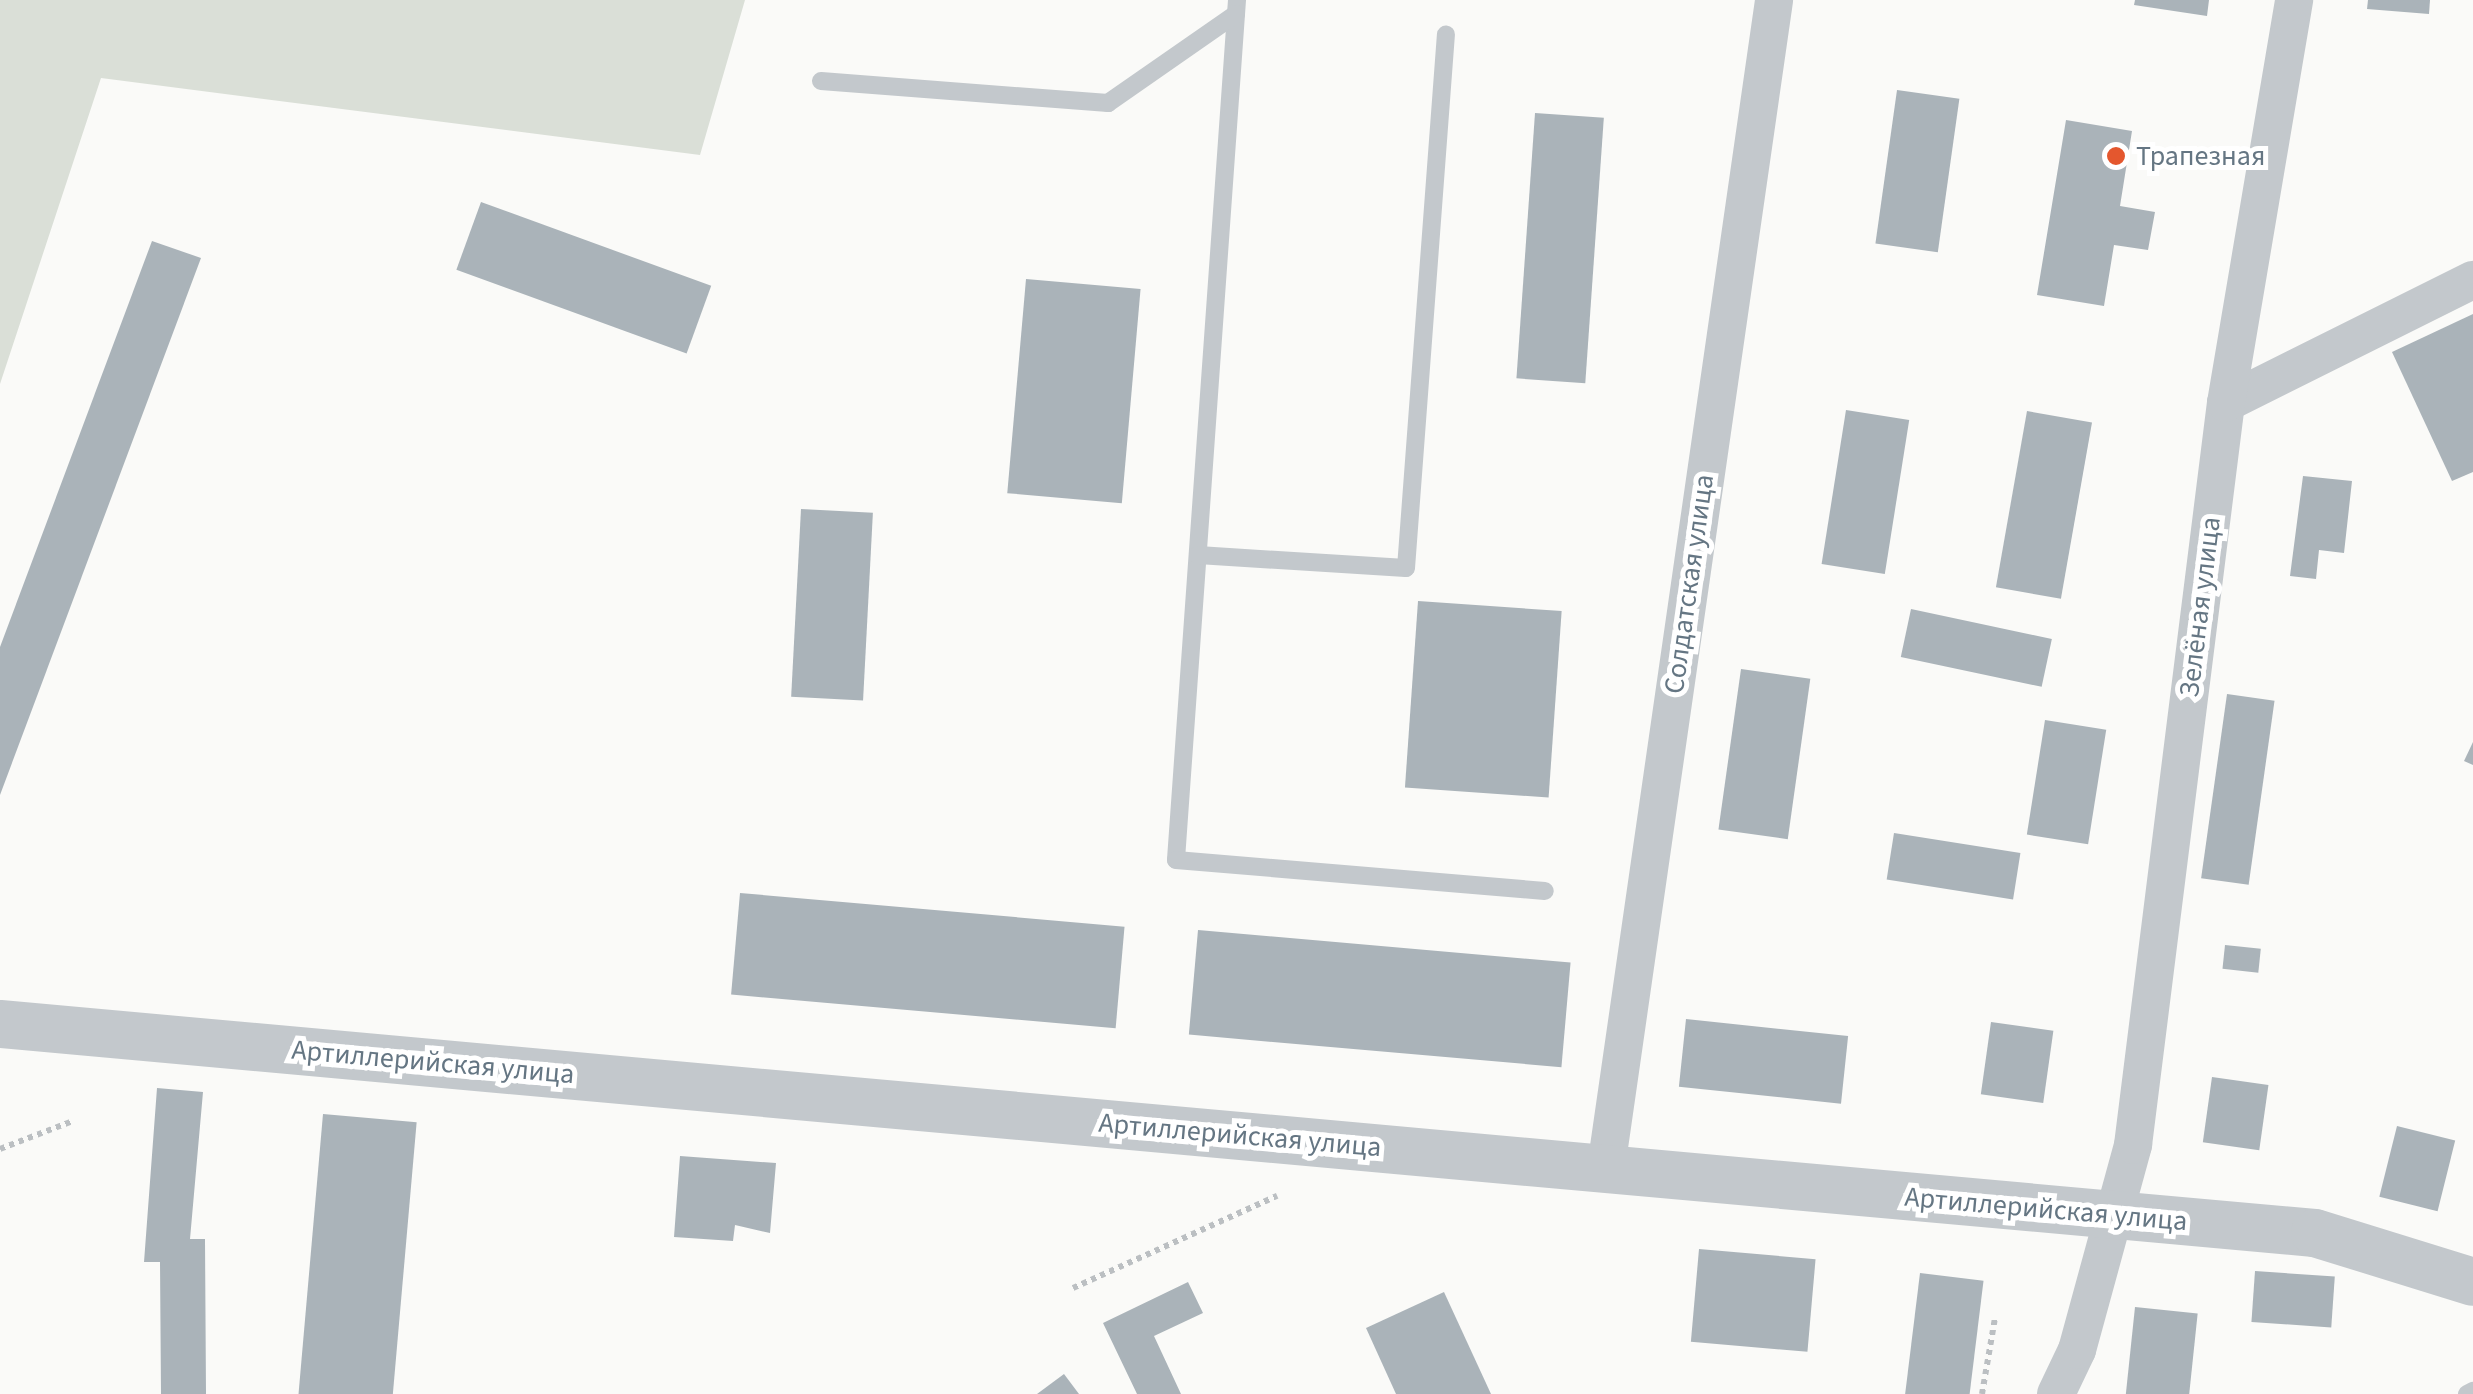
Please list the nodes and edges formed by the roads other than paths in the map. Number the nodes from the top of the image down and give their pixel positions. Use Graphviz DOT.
graph roads {
  1 [pos="1774,0"];
  2 [pos="2294,0"];
  3 [pos="1236,7"];
  4 [pos="1446,34"];
  5 [pos="821,81"];
  6 [pos="2473,280"];
  7 [pos="2226,403"];
  8 [pos="1198,555"];
  9 [pos="1546,891"];
  10 [pos="0,1024"];
  11 [pos="1606,1168"];
  12 [pos="2115,1215"];
  13 [pos="2473,1282"];
  14 [pos="2056,1394"];
  1 -- 11 [label="street, Солдатская улица"];
  2 -- 7 [label="street, Зелёная улица"];
  3 -- 5 [label="lane"];
  3 -- 8 [label="lane"];
  4 -- 8 [label="lane"];
  6 -- 7 [label="street"];
  7 -- 12 [label="street, Зелёная улица"];
  8 -- 9 [label="lane"];
  10 -- 11 [label="street, Артиллерийская улица"];
  11 -- 12 [label="street, Артиллерийская улица"];
  12 -- 13 [label="street, Артиллерийская улица"];
  12 -- 14 [label="street, Зелёная улица"];
}
